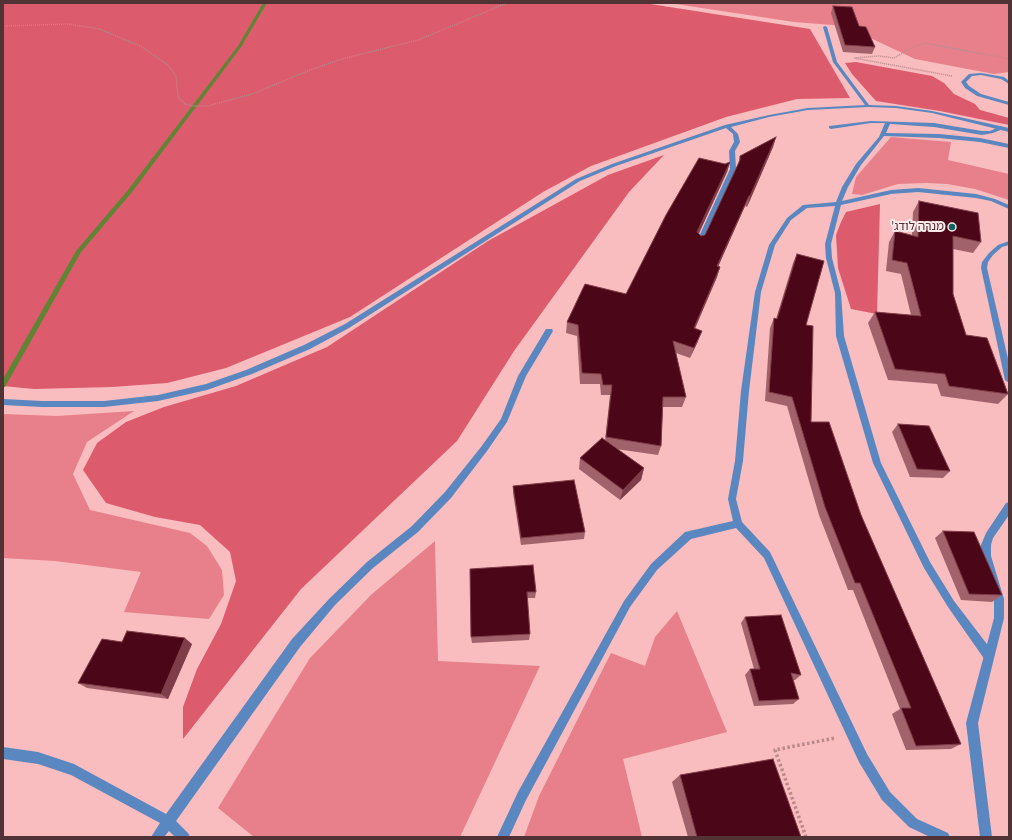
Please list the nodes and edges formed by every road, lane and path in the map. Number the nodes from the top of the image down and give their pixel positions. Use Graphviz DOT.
graph roads {
  1 [pos="507,3"];
  2 [pos="3,26"];
  3 [pos="825,27"];
  4 [pos="1009,60"];
  5 [pos="967,78"];
  6 [pos="1009,83"];
  7 [pos="1009,104"];
  8 [pos="868,106"];
  9 [pos="888,122"];
  10 [pos="727,126"];
  11 [pos="831,127"];
  12 [pos="1001,128"];
  13 [pos="1009,130"];
  14 [pos="882,134"];
  15 [pos="1009,146"];
  16 [pos="838,204"];
  17 [pos="1009,207"];
  18 [pos="699,243"];
  19 [pos="1009,243"];
  20 [pos="549,331"];
  21 [pos="1009,380"];
  22 [pos="3,402"];
  23 [pos="1009,506"];
  24 [pos="738,524"];
  25 [pos="989,656"];
  26 [pos="851,734"];
  27 [pos="3,752"];
  28 [pos="168,821"];
  29 [pos="157,837"];
  30 [pos="184,837"];
  31 [pos="502,837"];
  32 [pos="806,837"];
  33 [pos="944,837"];
  34 [pos="986,837"];
  1 -- 2 [label="path"];
  3 -- 8 [label="street"];
  4 -- 5 [label="path"];
  5 -- 6 [label="street"];
  5 -- 7 [label="street"];
  8 -- 10 [label="street"];
  8 -- 12 [label="street"];
  9 -- 11 [label="street"];
  9 -- 12 [label="street"];
  9 -- 14 [label="street"];
  10 -- 18 [label="street"];
  10 -- 22 [label="street"];
  12 -- 13 [label="street"];
  14 -- 15 [label="street"];
  14 -- 16 [label="street"];
  16 -- 17 [label="street"];
  16 -- 24 [label="street"];
  16 -- 25 [label="street"];
  19 -- 21 [label="street"];
  20 -- 28 [label="street"];
  23 -- 25 [label="street"];
  24 -- 26 [label="street"];
  24 -- 31 [label="street"];
  25 -- 34 [label="street"];
  26 -- 32 [label="path"];
  26 -- 33 [label="street"];
  27 -- 28 [label="street"];
  28 -- 29 [label="street"];
  28 -- 30 [label="street"];
}
